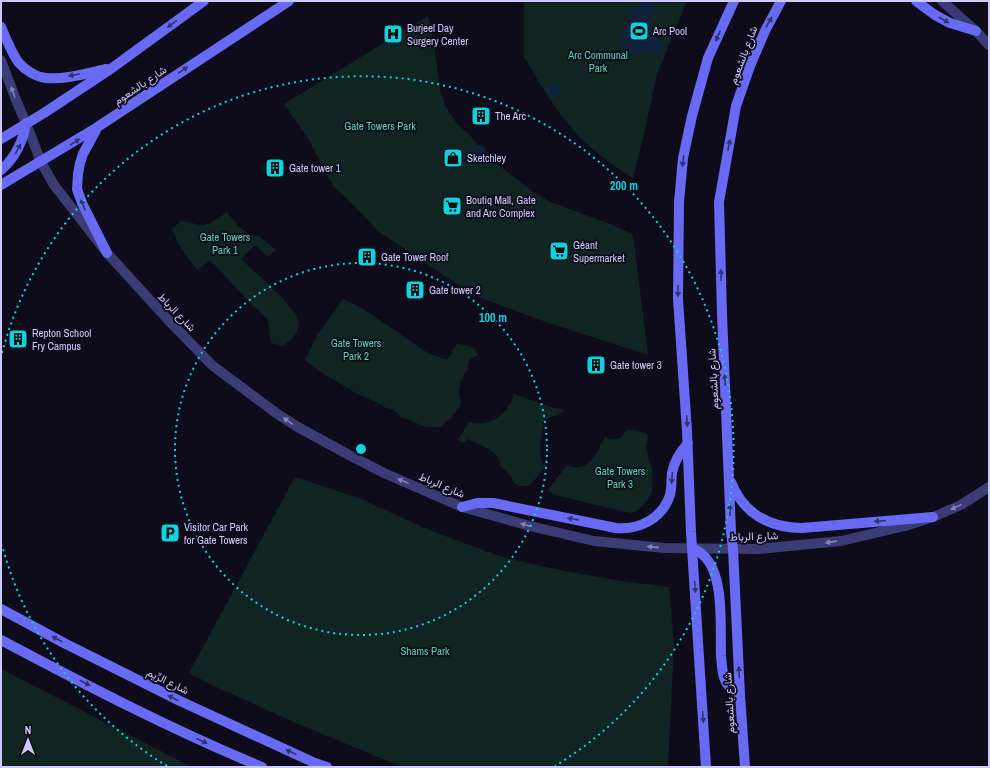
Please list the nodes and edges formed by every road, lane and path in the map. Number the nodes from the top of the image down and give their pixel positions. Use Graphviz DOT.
graph roads {
  1 [pos="204,1"];
  2 [pos="289,1"];
  3 [pos="734,1"];
  4 [pos="781,1"];
  5 [pos="916,1"];
  6 [pos="942,1"];
  7 [pos="1,27"];
  8 [pos="976,32"];
  9 [pos="989,45"];
  10 [pos="1,60"];
  11 [pos="112,68"];
  12 [pos="26,123"];
  13 [pos="96,128"];
  14 [pos="1,138"];
  15 [pos="41,162"];
  16 [pos="1,170"];
  17 [pos="1,185"];
  18 [pos="107,253"];
  19 [pos="688,443"];
  20 [pos="729,474"];
  21 [pos="989,487"];
  22 [pos="462,506"];
  23 [pos="933,517"];
  24 [pos="692,548"];
  25 [pos="733,549"];
  26 [pos="1,609"];
  27 [pos="1,640"];
  28 [pos="740,695"];
  29 [pos="262,767"];
  30 [pos="328,767"];
  31 [pos="706,767"];
  32 [pos="745,767"];
  1 -- 11 [label="main road, one-way"];
  13 -- 2 [label="main road, شارع بالشعوم, one-way"];
  3 -- 19 [label="main road, one-way"];
  20 -- 4 [label="main road, شارع بالشعوم, one-way"];
  5 -- 8 [label="main road, one-way"];
  6 -- 8 [label="street"];
  11 -- 7 [label="main road, one-way"];
  8 -- 9 [label="street"];
  12 -- 10 [label="street, شارع الرباط, one-way"];
  11 -- 12 [label="main road"];
  12 -- 14 [label="main road"];
  12 -- 15 [label="street, شارع الرباط"];
  16 -- 12 [label="main road, one-way"];
  15 -- 13 [label="main road, شارع بالشعوم, one-way"];
  18 -- 13 [label="main road, one-way"];
  15 -- 17 [label="main road, شارع بالشعوم"];
  15 -- 18 [label="street, شارع الرباط"];
  22 -- 18 [label="street, شارع الرباط, one-way"];
  19 -- 22 [label="main road, one-way"];
  19 -- 24 [label="main road"];
  23 -- 20 [label="main road, one-way"];
  25 -- 20 [label="main road, شارع بالشعوم, one-way"];
  21 -- 23 [label="street, شارع الرباط, one-way"];
  24 -- 22 [label="street, شارع الرباط, one-way"];
  23 -- 25 [label="street, شارع الرباط, one-way"];
  24 -- 25 [label="street, شارع الرباط"];
  24 -- 28 [label="main road"];
  24 -- 31 [label="main road, one-way"];
  28 -- 25 [label="main road, شارع بالشعوم, one-way"];
  30 -- 26 [label="main road, شارع الرِّيم, one-way"];
  27 -- 29 [label="main road, one-way"];
  28 -- 32 [label="main road, شارع بالشعوم"];
}
